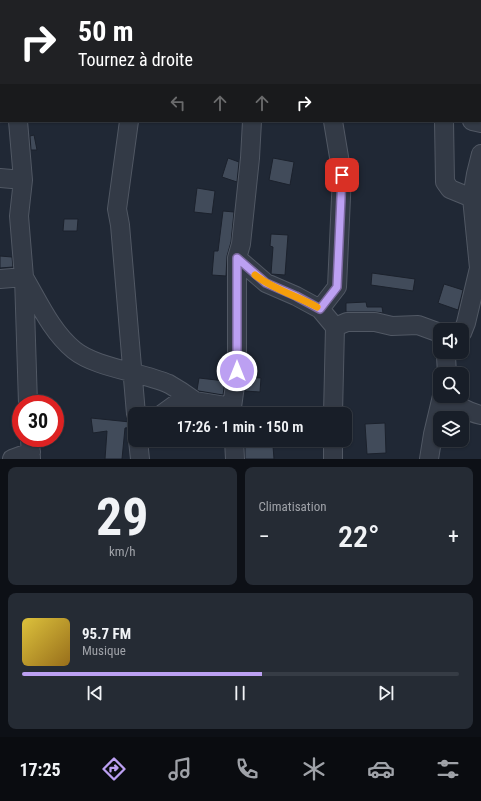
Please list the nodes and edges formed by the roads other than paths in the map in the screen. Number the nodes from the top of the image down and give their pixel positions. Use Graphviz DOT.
graph roads {
  1 [pos="18,122"];
  2 [pos="129,122"];
  3 [pos="252,122"];
  4 [pos="333,122"];
  5 [pos="444,122"];
  6 [pos="481,154"];
  7 [pos="0,178"];
  8 [pos="23,180"];
  9 [pos="472,198"];
  10 [pos="237,258"];
  11 [pos="24,277"];
  12 [pos="0,279"];
  13 [pos="320,309"];
  14 [pos="466,323"];
  15 [pos="335,327"];
  16 [pos="433,330"];
  17 [pos="132,372"];
  18 [pos="28,395"];
  19 [pos="196,401"];
  20 [pos="441,403"];
  21 [pos="454,403"];
  22 [pos="135,407"];
  23 [pos="172,407"];
  24 [pos="218,407"];
  25 [pos="232,407"];
  26 [pos="334,407"];
  27 [pos="481,415"];
  28 [pos="139,447"];
  29 [pos="234,447"];
  30 [pos="333,447"];
  31 [pos="30,450"];
  32 [pos="12,459"];
  33 [pos="140,459"];
  34 [pos="235,459"];
  35 [pos="333,459"];
  36 [pos="429,459"];
  1 -- 8 [label="street"];
  2 -- 17 [label="street"];
  3 -- 10 [label="street"];
  4 -- 13 [label="street"];
  5 -- 9 [label="street"];
  6 -- 9 [label="street"];
  7 -- 8 [label="street"];
  8 -- 11 [label="street"];
  9 -- 14 [label="street"];
  10 -- 13 [label="street"];
  10 -- 25 [label="street"];
  11 -- 12 [label="street"];
  11 -- 17 [label="street"];
  11 -- 18 [label="street"];
  13 -- 15 [label="street"];
  15 -- 16 [label="street"];
  15 -- 26 [label="street"];
  17 -- 19 [label="street"];
  17 -- 22 [label="street"];
  19 -- 23 [label="street"];
  19 -- 24 [label="street"];
  20 -- 36 [label="street"];
  21 -- 27 [label="street"];
  28 -- 33 [label="street"];
  29 -- 34 [label="street"];
  30 -- 35 [label="street"];
  31 -- 32 [label="street"];
}
